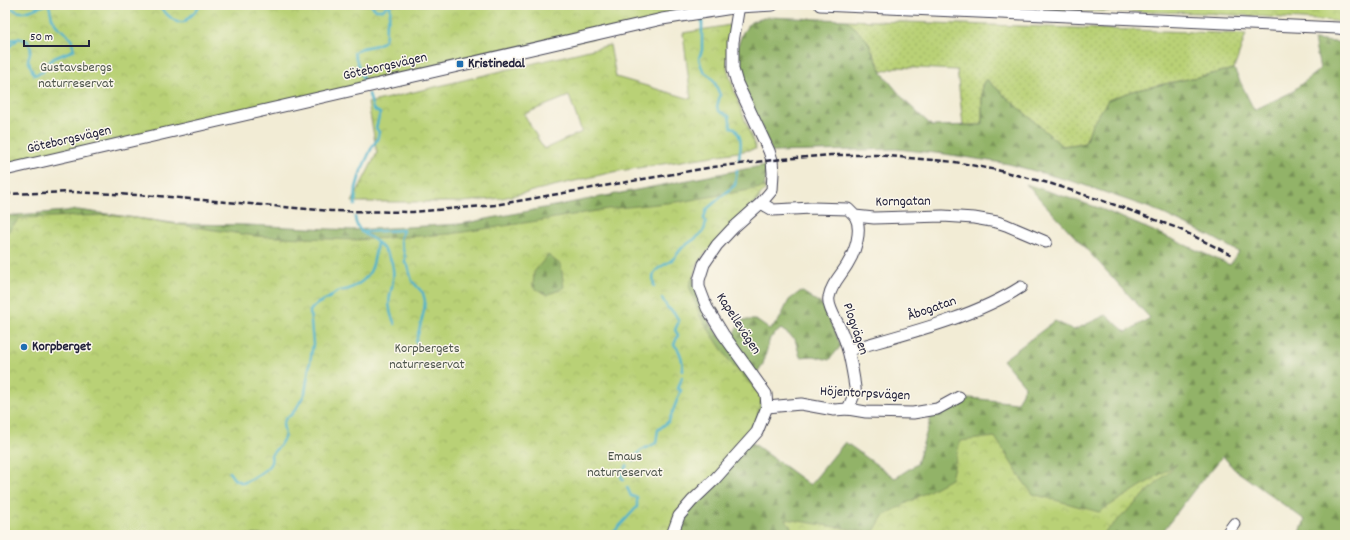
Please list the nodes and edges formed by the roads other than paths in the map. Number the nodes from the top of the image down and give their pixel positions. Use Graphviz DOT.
graph roads {
  1 [pos="773,5"];
  2 [pos="820,5"];
  3 [pos="739,6"];
  4 [pos="1345,30"];
  5 [pos="5,170"];
  6 [pos="761,203"];
  7 [pos="855,216"];
  8 [pos="1046,242"];
  9 [pos="1022,288"];
  10 [pos="849,350"];
  11 [pos="959,396"];
  12 [pos="767,406"];
  13 [pos="848,409"];
  14 [pos="1234,524"];
  15 [pos="672,535"];
  16 [pos="1226,535"];
  1 -- 3 [label="street, Göteborgsvägen"];
  2 -- 4 [label="street"];
  3 -- 5 [label="street, Göteborgsvägen"];
  3 -- 6 [label="street, Kapellevägen"];
  6 -- 7 [label="street, Korngatan"];
  6 -- 12 [label="street, Kapellevägen"];
  7 -- 8 [label="street, Korngatan"];
  7 -- 10 [label="street, Plogvägen"];
  9 -- 10 [label="street, Åbogatan"];
  10 -- 13 [label="street, Plogvägen"];
  11 -- 13 [label="street, Höjentorpsvägen"];
  12 -- 13 [label="street, Höjentorpsvägen"];
  12 -- 15 [label="street"];
  14 -- 16 [label="street"];
}
